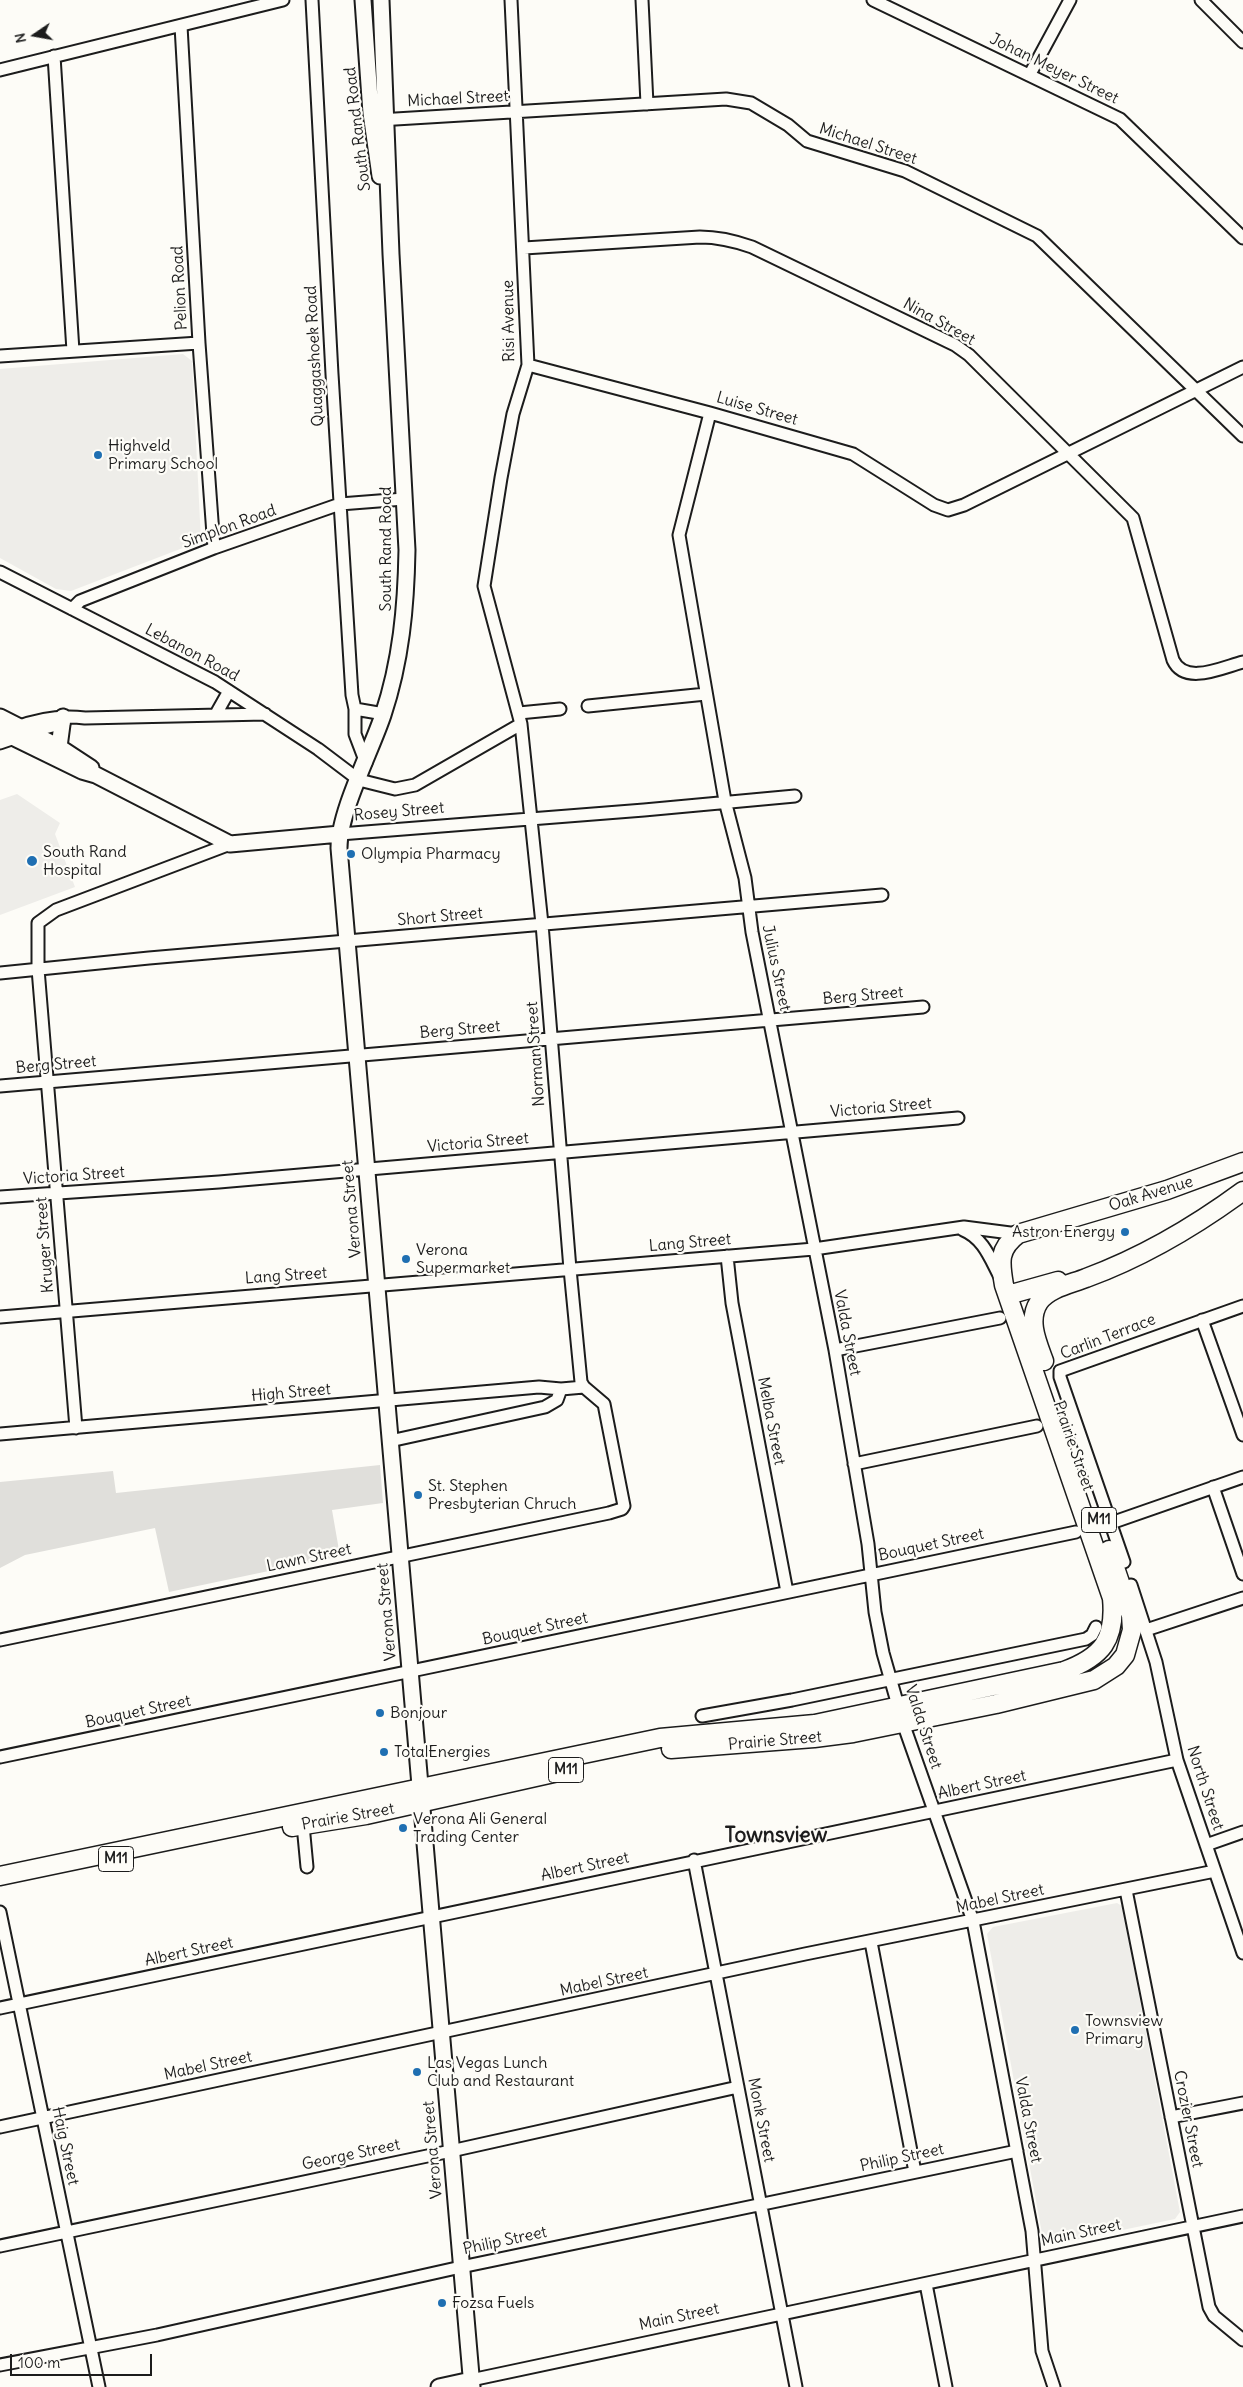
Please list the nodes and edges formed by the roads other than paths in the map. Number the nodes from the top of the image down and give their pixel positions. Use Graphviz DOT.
graph roads {
  1 [pos="283,0"];
  2 [pos="312,0"];
  3 [pos="363,0"];
  4 [pos="381,0"];
  5 [pos="511,0"];
  6 [pos="642,0"];
  7 [pos="873,0"];
  8 [pos="1070,0"];
  9 [pos="1201,0"];
  10 [pos="181,26"];
  11 [pos="1243,42"];
  12 [pos="54,56"];
  13 [pos="0,70"];
  14 [pos="1030,74"];
  15 [pos="647,104"];
  16 [pos="518,112"];
  17 [pos="379,120"];
  18 [pos="1243,238"];
  19 [pos="524,248"];
  20 [pos="200,343"];
  21 [pos="73,351"];
  22 [pos="0,356"];
  23 [pos="528,365"];
  24 [pos="1243,366"];
  25 [pos="1195,390"];
  26 [pos="710,413"];
  27 [pos="1243,436"];
  28 [pos="1068,453"];
  29 [pos="404,499"];
  30 [pos="340,504"];
  31 [pos="214,548"];
  32 [pos="0,572"];
  33 [pos="72,609"];
  34 [pos="1243,662"];
  35 [pos="229,691"];
  36 [pos="706,694"];
  37 [pos="588,706"];
  38 [pos="355,709"];
  39 [pos="560,709"];
  40 [pos="216,714"];
  41 [pos="265,714"];
  42 [pos="384,714"];
  43 [pos="0,717"];
  44 [pos="520,718"];
  45 [pos="63,720"];
  46 [pos="10,734"];
  47 [pos="60,747"];
  48 [pos="366,763"];
  49 [pos="96,775"];
  50 [pos="359,780"];
  51 [pos="795,796"];
  52 [pos="725,801"];
  53 [pos="530,819"];
  54 [pos="340,834"];
  55 [pos="230,844"];
  56 [pos="882,895"];
  57 [pos="748,907"];
  58 [pos="542,924"];
  59 [pos="37,940"];
  60 [pos="347,941"];
  61 [pos="38,969"];
  62 [pos="0,973"];
  63 [pos="922,1007"];
  64 [pos="771,1020"];
  65 [pos="551,1038"];
  66 [pos="357,1056"];
  67 [pos="48,1082"];
  68 [pos="0,1086"];
  69 [pos="958,1118"];
  70 [pos="791,1132"];
  71 [pos="560,1153"];
  72 [pos="1243,1162"];
  73 [pos="366,1169"];
  74 [pos="1243,1191"];
  75 [pos="57,1192"];
  76 [pos="0,1197"];
  77 [pos="956,1228"];
  78 [pos="1018,1234"];
  79 [pos="1004,1247"];
  80 [pos="814,1249"];
  81 [pos="727,1256"];
  82 [pos="570,1269"];
  83 [pos="1086,1278"];
  84 [pos="376,1286"];
  85 [pos="1006,1290"];
  86 [pos="1243,1306"];
  87 [pos="66,1312"];
  88 [pos="0,1317"];
  89 [pos="1000,1318"];
  90 [pos="1202,1320"];
  91 [pos="834,1350"];
  92 [pos="583,1384"];
  93 [pos="562,1389"];
  94 [pos="387,1402"];
  95 [pos="1037,1426"];
  96 [pos="76,1428"];
  97 [pos="0,1434"];
  98 [pos="1243,1435"];
  99 [pos="390,1441"];
  100 [pos="854,1464"];
  101 [pos="1243,1477"];
  102 [pos="1213,1487"];
  103 [pos="1111,1523"];
  104 [pos="1076,1532"];
  105 [pos="400,1555"];
  106 [pos="1124,1562"];
  107 [pos="871,1574"];
  108 [pos="1243,1574"];
  109 [pos="1131,1585"];
  110 [pos="787,1592"];
  111 [pos="1243,1598"];
  112 [pos="1096,1627"];
  113 [pos="1146,1630"];
  114 [pos="0,1640"];
  115 [pos="409,1672"];
  116 [pos="890,1679"];
  117 [pos="900,1714"];
  118 [pos="702,1716"];
  119 [pos="0,1757"];
  120 [pos="1177,1760"];
  121 [pos="420,1796"];
  122 [pos="934,1811"];
  123 [pos="303,1825"];
  124 [pos="1243,1832"];
  125 [pos="1206,1845"];
  126 [pos="694,1860"];
  127 [pos="307,1867"];
  128 [pos="1215,1871"];
  129 [pos="0,1876"];
  130 [pos="0,1884"];
  131 [pos="1126,1890"];
  132 [pos="0,1912"];
  133 [pos="431,1917"];
  134 [pos="973,1921"];
  135 [pos="871,1942"];
  136 [pos="1243,1953"];
  137 [pos="716,1975"];
  138 [pos="18,2004"];
  139 [pos="0,2008"];
  140 [pos="441,2033"];
  141 [pos="738,2087"];
  142 [pos="1243,2103"];
  143 [pos="1172,2116"];
  144 [pos="42,2118"];
  145 [pos="0,2127"];
  146 [pos="1017,2150"];
  147 [pos="451,2151"];
  148 [pos="915,2172"];
  149 [pos="761,2204"];
  150 [pos="1243,2216"];
  151 [pos="1193,2227"];
  152 [pos="66,2232"];
  153 [pos="0,2246"];
  154 [pos="1036,2261"];
  155 [pos="461,2267"];
  156 [pos="926,2284"];
  157 [pos="782,2313"];
  158 [pos="1243,2340"];
  159 [pos="90,2346"];
  160 [pos="0,2365"];
  161 [pos="472,2383"];
  162 [pos="99,2387"];
  163 [pos="439,2387"];
  164 [pos="796,2387"];
  165 [pos="946,2387"];
  166 [pos="1054,2387"];
  1 -- 10 [label="street"];
  2 -- 30 [label="street, Quaggashoek Road"];
  3 -- 17 [label="main road, South Rand Road"];
  4 -- 17 [label="main road, South Rand Road"];
  5 -- 16 [label="street, Risi Avenue"];
  6 -- 15 [label="street"];
  7 -- 14 [label="street, Johan Meyer Street"];
  8 -- 14 [label="street"];
  9 -- 11 [label="street"];
  10 -- 12 [label="street"];
  10 -- 20 [label="street, Pelion Road"];
  12 -- 13 [label="street"];
  12 -- 21 [label="street"];
  14 -- 18 [label="street, Johan Meyer Street"];
  15 -- 16 [label="street, Michael Street"];
  15 -- 25 [label="street, Michael Street"];
  16 -- 17 [label="street, Michael Street"];
  16 -- 19 [label="street, Risi Avenue"];
  17 -- 29 [label="main road, South Rand Road"];
  19 -- 23 [label="street, Risi Avenue"];
  19 -- 28 [label="street, Nina Street"];
  20 -- 21 [label="street"];
  20 -- 31 [label="street, Pelion Road"];
  21 -- 22 [label="street"];
  23 -- 26 [label="street, Luise Street"];
  23 -- 44 [label="street, Risi Avenue"];
  24 -- 25 [label="street, Luise Street"];
  25 -- 27 [label="street, Michael Street"];
  25 -- 28 [label="street, Luise Street"];
  26 -- 28 [label="street, Luise Street"];
  26 -- 36 [label="street, Julius Street"];
  28 -- 34 [label="street, Nina Street"];
  29 -- 30 [label="street, Simplon Road"];
  29 -- 42 [label="main road, South Rand Road"];
  30 -- 31 [label="street, Simplon Road"];
  30 -- 38 [label="street, Quaggashoek Road"];
  31 -- 33 [label="street, Simplon Road"];
  32 -- 33 [label="street, Lebanon Road"];
  33 -- 35 [label="street, Lebanon Road"];
  35 -- 40 [label="street"];
  35 -- 41 [label="street, Lebanon Road"];
  36 -- 37 [label="street"];
  36 -- 52 [label="street, Julius Street"];
  38 -- 42 [label="street"];
  38 -- 48 [label="street, Quaggashoek Road"];
  39 -- 44 [label="street"];
  40 -- 41 [label="street"];
  40 -- 45 [label="street"];
  41 -- 50 [label="street, Lebanon Road"];
  42 -- 48 [label="main road, South Rand Road"];
  43 -- 46 [label="main road"];
  44 -- 50 [label="street"];
  44 -- 53 [label="street, Norman Street"];
  45 -- 46 [label="street"];
  45 -- 47 [label="main road"];
  46 -- 47 [label="main road"];
  46 -- 49 [label="main road"];
  47 -- 49 [label="main road"];
  48 -- 50 [label="main road, South Rand Road"];
  49 -- 55 [label="main road"];
  50 -- 54 [label="main road, South Rand Road"];
  51 -- 52 [label="street, Rosey Street"];
  52 -- 53 [label="street, Rosey Street"];
  52 -- 57 [label="street, Julius Street"];
  53 -- 54 [label="street, Rosey Street"];
  53 -- 58 [label="street, Norman Street"];
  54 -- 55 [label="main road, Rosey Street"];
  54 -- 60 [label="main road, Verona Street"];
  55 -- 59 [label="street, Rosey Street"];
  56 -- 57 [label="street, Short Street"];
  57 -- 58 [label="street, Short Street"];
  57 -- 64 [label="street, Julius Street"];
  58 -- 60 [label="street, Short Street"];
  58 -- 65 [label="street, Norman Street"];
  59 -- 61 [label="street, Kruger Street"];
  60 -- 61 [label="street, Short Street"];
  60 -- 66 [label="main road, Verona Street"];
  61 -- 62 [label="street, Short Street"];
  61 -- 67 [label="street, Kruger Street"];
  63 -- 64 [label="street, Berg Street"];
  64 -- 65 [label="street, Berg Street"];
  64 -- 70 [label="street, Julius Street"];
  65 -- 66 [label="street, Berg Street"];
  65 -- 71 [label="street, Norman Street"];
  66 -- 67 [label="street, Berg Street"];
  66 -- 73 [label="main road, Verona Street"];
  67 -- 68 [label="street, Berg Street"];
  67 -- 75 [label="street, Kruger Street"];
  69 -- 70 [label="street, Victoria Street"];
  70 -- 71 [label="street, Victoria Street"];
  70 -- 80 [label="street, Julius Street"];
  71 -- 73 [label="street, Victoria Street"];
  71 -- 82 [label="street, Norman Street"];
  72 -- 78 [label="main road, Oak Avenue / M11"];
  73 -- 75 [label="street, Victoria Street"];
  73 -- 84 [label="main road, Verona Street"];
  74 -- 83 [label="main road, M11"];
  75 -- 76 [label="street, Victoria Street"];
  75 -- 87 [label="street, Kruger Street"];
  77 -- 78 [label="street, Lang Street"];
  77 -- 80 [label="street, Lang Street"];
  77 -- 85 [label="street"];
  78 -- 79 [label="main road, Oak Avenue / M11"];
  79 -- 85 [label="main road, Prairie Street / M11"];
  80 -- 81 [label="street, Lang Street"];
  80 -- 91 [label="street, Valda Street"];
  81 -- 82 [label="street, Lang Street"];
  81 -- 110 [label="street, Melba Street"];
  82 -- 84 [label="street, Lang Street"];
  82 -- 92 [label="street, Norman Street"];
  83 -- 85 [label="main road"];
  83 -- 117 [label="main road, Prairie Street / M11"];
  84 -- 87 [label="street, Lang Street"];
  84 -- 94 [label="main road, Verona Street"];
  85 -- 117 [label="main road, Prairie Street / M11"];
  86 -- 90 [label="street, Carlin Terrace"];
  87 -- 88 [label="street, Lang Street"];
  87 -- 96 [label="street, Kruger Street"];
  89 -- 91 [label="street"];
  90 -- 98 [label="street"];
  90 -- 103 [label="street, Carlin Terrace"];
  91 -- 100 [label="street, Valda Street"];
  92 -- 93 [label="street, High Street"];
  92 -- 105 [label="street, Lawn Street"];
  93 -- 94 [label="street, High Street"];
  93 -- 99 [label="street"];
  94 -- 96 [label="street, High Street"];
  94 -- 99 [label="main road, Verona Street"];
  95 -- 100 [label="street"];
  96 -- 97 [label="street, High Street"];
  99 -- 105 [label="main road, Verona Street"];
  100 -- 107 [label="street, Valda Street"];
  101 -- 102 [label="street"];
  102 -- 103 [label="street"];
  102 -- 108 [label="street"];
  103 -- 106 [label="street, Carlin Terrace"];
  104 -- 107 [label="street, Bouquet Street"];
  105 -- 114 [label="street, Lawn Street"];
  105 -- 115 [label="main road, Verona Street"];
  107 -- 110 [label="street, Bouquet Street"];
  107 -- 116 [label="street, Valda Street"];
  109 -- 113 [label="street"];
  110 -- 115 [label="street, Bouquet Street"];
  111 -- 113 [label="street"];
  112 -- 116 [label="street"];
  113 -- 120 [label="street, North Street"];
  115 -- 119 [label="street, Bouquet Street"];
  115 -- 121 [label="main road, Verona Street"];
  116 -- 117 [label="street, Valda Street"];
  116 -- 118 [label="street"];
  117 -- 121 [label="main road, Prairie Street / M11"];
  117 -- 122 [label="street, Valda Street"];
  120 -- 122 [label="street, Albert Street"];
  120 -- 125 [label="street, North Street"];
  121 -- 123 [label="main road, Prairie Street / M11"];
  121 -- 129 [label="main road, Prairie Street / M11"];
  121 -- 133 [label="main road, Verona Street"];
  122 -- 126 [label="street, Albert Street"];
  122 -- 134 [label="street, Valda Street"];
  123 -- 127 [label="street"];
  123 -- 130 [label="main road, Prairie Street / M11"];
  124 -- 125 [label="street"];
  125 -- 128 [label="street, North Street"];
  126 -- 133 [label="street, Albert Street"];
  126 -- 137 [label="street, Monk Street"];
  128 -- 131 [label="street, Mabel Street"];
  128 -- 136 [label="street, North Street"];
  131 -- 134 [label="street, Mabel Street"];
  131 -- 143 [label="street, Crozier Street"];
  132 -- 138 [label="street, Haig Street"];
  133 -- 138 [label="street, Albert Street"];
  133 -- 140 [label="main road, Verona Street"];
  134 -- 135 [label="street, Mabel Street"];
  134 -- 146 [label="street, Valda Street"];
  135 -- 137 [label="street, Mabel Street"];
  135 -- 148 [label="street"];
  137 -- 140 [label="street, Mabel Street"];
  137 -- 141 [label="street, Monk Street"];
  138 -- 139 [label="street, Albert Street"];
  138 -- 144 [label="street, Haig Street"];
  140 -- 144 [label="street, Mabel Street"];
  140 -- 147 [label="main road, Verona Street"];
  141 -- 147 [label="street, George Street"];
  141 -- 149 [label="street, Monk Street"];
  142 -- 143 [label="street"];
  143 -- 151 [label="street, Crozier Street"];
  144 -- 145 [label="street, Mabel Street"];
  144 -- 152 [label="street, Haig Street"];
  146 -- 148 [label="street, Philip Street"];
  146 -- 154 [label="street, Valda Street"];
  147 -- 152 [label="street, George Street"];
  147 -- 155 [label="main road, Verona Street"];
  148 -- 149 [label="street, Philip Street"];
  149 -- 155 [label="street, Philip Street"];
  149 -- 157 [label="street, Monk Street"];
  150 -- 151 [label="street, Main Street"];
  151 -- 154 [label="street, Main Street"];
  151 -- 158 [label="street, Crozier Street"];
  152 -- 153 [label="street, George Street"];
  152 -- 159 [label="street, Haig Street"];
  154 -- 156 [label="street, Main Street"];
  154 -- 166 [label="street, Valda Street"];
  155 -- 159 [label="street, Philip Street"];
  155 -- 161 [label="main road, Verona Street"];
  156 -- 157 [label="street, Main Street"];
  156 -- 165 [label="street"];
  157 -- 161 [label="street, Main Street"];
  157 -- 164 [label="street, Monk Street"];
  159 -- 160 [label="street, Philip Street"];
  159 -- 162 [label="street, Haig Street"];
  161 -- 163 [label="main road, Main Street"];
}
